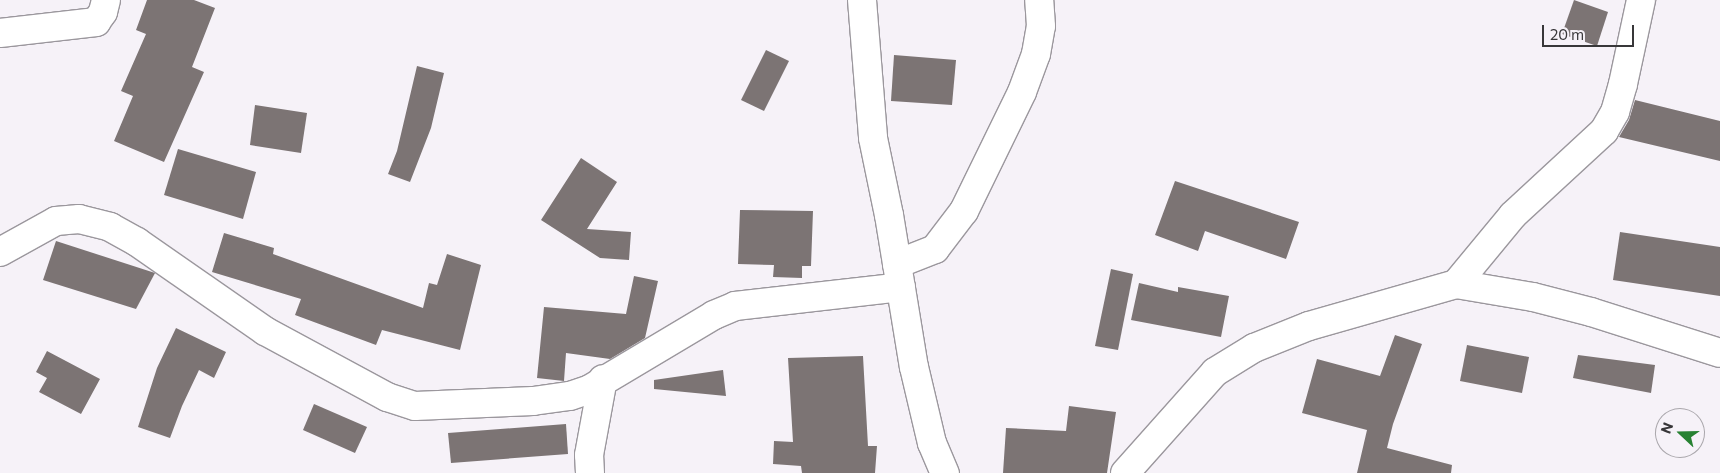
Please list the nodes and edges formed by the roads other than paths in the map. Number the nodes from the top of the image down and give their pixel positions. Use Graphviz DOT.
graph roads {
  1 [pos="106,0"];
  2 [pos="862,0"];
  3 [pos="1039,0"];
  4 [pos="1641,0"];
  5 [pos="0,33"];
  6 [pos="0,252"];
  7 [pos="899,276"];
  8 [pos="1456,284"];
  9 [pos="1720,353"];
  10 [pos="603,379"];
  11 [pos="590,473"];
  12 [pos="945,473"];
  13 [pos="1125,473"];
  1 -- 5 [label="street"];
  2 -- 7 [label="street"];
  3 -- 7 [label="street"];
  4 -- 8 [label="street"];
  6 -- 10 [label="street"];
  7 -- 10 [label="street"];
  7 -- 12 [label="street"];
  8 -- 9 [label="street"];
  8 -- 13 [label="street"];
  10 -- 11 [label="street"];
}
